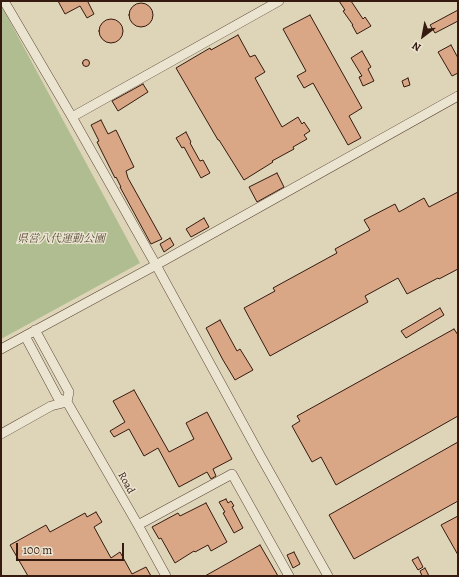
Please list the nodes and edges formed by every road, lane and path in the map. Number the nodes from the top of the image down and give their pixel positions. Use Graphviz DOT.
graph roads {
  1 [pos="4,1"];
  2 [pos="279,1"];
  3 [pos="458,96"];
  4 [pos="72,117"];
  5 [pos="156,265"];
  6 [pos="35,330"];
  7 [pos="25,336"];
  8 [pos="1,349"];
  9 [pos="67,402"];
  10 [pos="1,434"];
  11 [pos="138,525"];
  12 [pos="165,576"];
  13 [pos="289,576"];
  14 [pos="328,576"];
  1 -- 4 [label="street"];
  2 -- 4 [label="street"];
  3 -- 5 [label="street"];
  4 -- 5 [label="street"];
  5 -- 6 [label="street"];
  5 -- 14 [label="street"];
  6 -- 7 [label="street"];
  6 -- 9 [label="street"];
  7 -- 8 [label="street"];
  7 -- 9 [label="street"];
  9 -- 10 [label="street"];
  9 -- 11 [label="street"];
  9 -- 12 [label="street, Road"];
  11 -- 12 [label="street"];
  11 -- 13 [label="street"];
}
